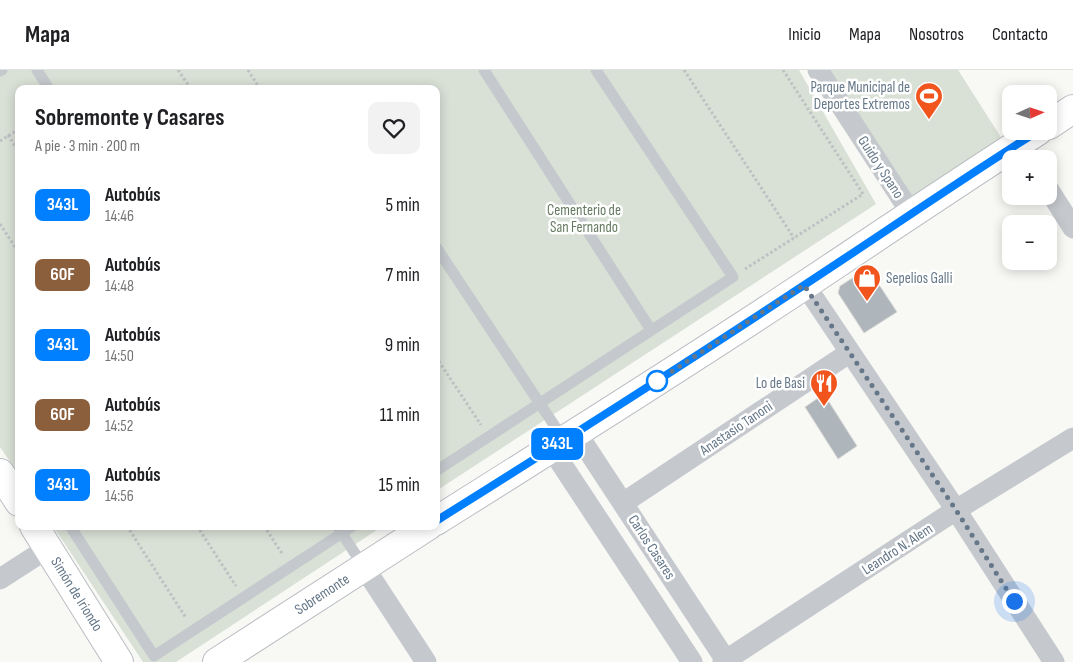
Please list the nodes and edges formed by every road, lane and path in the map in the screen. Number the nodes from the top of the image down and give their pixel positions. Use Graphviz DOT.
graph roads {
  1 [pos="36,70"];
  2 [pos="178,70"];
  3 [pos="248,70"];
  4 [pos="484,70"];
  5 [pos="596,70"];
  6 [pos="684,70"];
  7 [pos="783,70"];
  8 [pos="818,70"];
  9 [pos="46,85"];
  10 [pos="187,85"];
  11 [pos="257,85"];
  12 [pos="1073,109"];
  13 [pos="1058,119"];
  14 [pos="15,132"];
  15 [pos="8,136"];
  16 [pos="0,141"];
  17 [pos="1029,144"];
  18 [pos="15,146"];
  19 [pos="1057,203"];
  20 [pos="911,213"];
  21 [pos="0,224"];
  22 [pos="1073,228"];
  23 [pos="794,238"];
  24 [pos="15,247"];
  25 [pos="440,253"];
  26 [pos="733,277"];
  27 [pos="804,285"];
  28 [pos="651,330"];
  29 [pos="849,352"];
  30 [pos="440,363"];
  31 [pos="540,403"];
  32 [pos="489,437"];
  33 [pos="1073,438"];
  34 [pos="564,440"];
  35 [pos="440,468"];
  36 [pos="0,473"];
  37 [pos="15,496"];
  38 [pos="623,503"];
  39 [pos="956,510"];
  40 [pos="440,518"];
  41 [pos="73,530"];
  42 [pos="130,530"];
  43 [pos="200,530"];
  44 [pos="267,530"];
  45 [pos="339,530"];
  46 [pos="422,530"];
  47 [pos="41,537"];
  48 [pos="291,567"];
  49 [pos="364,567"];
  50 [pos="0,579"];
  51 [pos="244,598"];
  52 [pos="194,630"];
  53 [pos="725,661"];
  54 [pos="119,662"];
  55 [pos="217,662"];
  56 [pos="426,662"];
  57 [pos="692,662"];
  58 [pos="1054,662"];
  1 -- 9 [label="lane"];
  2 -- 10 [label="path"];
  3 -- 11 [label="path"];
  4 -- 28 [label="lane"];
  5 -- 26 [label="lane"];
  6 -- 23 [label="path"];
  7 -- 23 [label="path"];
  8 -- 20 [label="street, Guido y Spano"];
  12 -- 13 [label="main road"];
  14 -- 15 [label="path"];
  15 -- 16 [label="path"];
  15 -- 18 [label="path"];
  17 -- 20 [label="main road"];
  19 -- 22 [label="street"];
  20 -- 27 [label="main road"];
  21 -- 24 [label="path"];
  23 -- 26 [label="path"];
  25 -- 31 [label="lane"];
  26 -- 28 [label="lane"];
  27 -- 29 [label="street"];
  27 -- 34 [label="main road"];
  28 -- 31 [label="lane"];
  29 -- 38 [label="street, Anastasio Tanoni"];
  29 -- 39 [label="street"];
  30 -- 32 [label="path"];
  31 -- 32 [label="lane"];
  31 -- 34 [label="lane"];
  32 -- 35 [label="lane"];
  33 -- 39 [label="street, Leandro N. Alem"];
  34 -- 38 [label="street, Carlos Casares"];
  34 -- 40 [label="main road"];
  34 -- 57 [label="street, Carlos Casares"];
  36 -- 37 [label="main road"];
  38 -- 53 [label="street, Carlos Casares"];
  39 -- 53 [label="street, Leandro N. Alem"];
  39 -- 58 [label="street"];
  41 -- 52 [label="lane"];
  42 -- 52 [label="path"];
  43 -- 51 [label="path"];
  44 -- 48 [label="path"];
  45 -- 48 [label="lane"];
  45 -- 49 [label="lane"];
  46 -- 49 [label="main road, Sobremonte"];
  47 -- 50 [label="street"];
  47 -- 54 [label="main road, Simón de Iriondo"];
  48 -- 51 [label="lane"];
  49 -- 55 [label="main road, Sobremonte"];
  49 -- 56 [label="street"];
  51 -- 52 [label="lane"];
}
